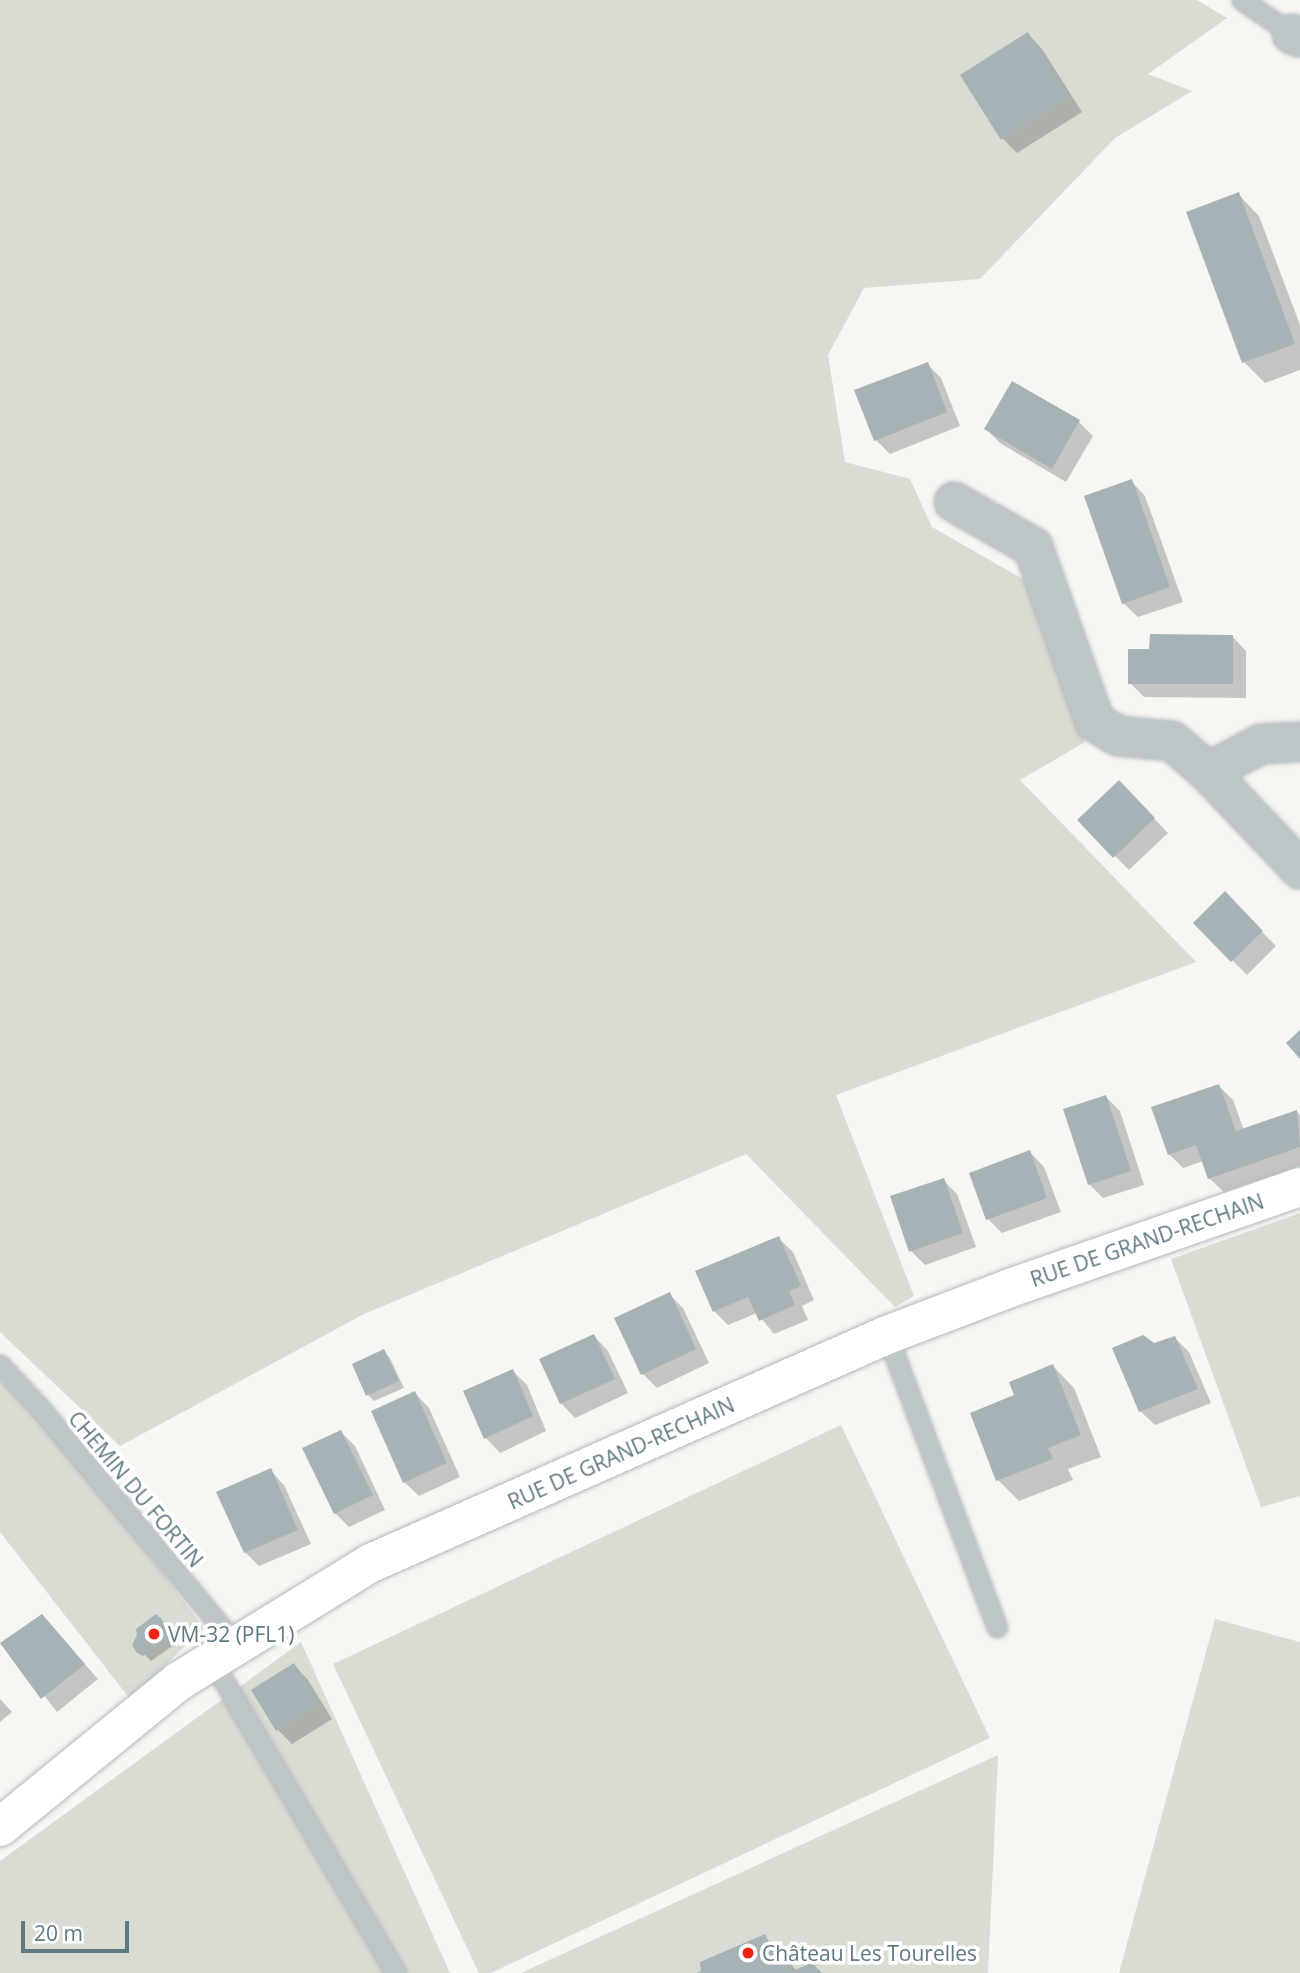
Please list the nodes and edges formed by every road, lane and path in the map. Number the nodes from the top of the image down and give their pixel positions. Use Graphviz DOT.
graph roads {
  1 [pos="1242,0"];
  2 [pos="1296,35"];
  3 [pos="954,502"];
  4 [pos="1300,742"];
  5 [pos="1208,772"];
  6 [pos="1300,869"];
  7 [pos="1300,1187"];
  8 [pos="887,1335"];
  9 [pos="0,1365"];
  10 [pos="997,1627"];
  11 [pos="224,1652"];
  12 [pos="0,1826"];
  13 [pos="396,1973"];
  1 -- 2 [label="lane"];
  3 -- 5 [label="street"];
  4 -- 5 [label="street"];
  5 -- 6 [label="street"];
  7 -- 8 [label="street, RUE DE GRAND-RECHAIN"];
  8 -- 10 [label="lane"];
  8 -- 11 [label="street, RUE DE GRAND-RECHAIN"];
  9 -- 11 [label="lane, CHEMIN DU FORTIN"];
  11 -- 12 [label="street, RUE DE GRAND-RECHAIN"];
  11 -- 13 [label="lane, CHEMIN DU FORTIN"];
}
